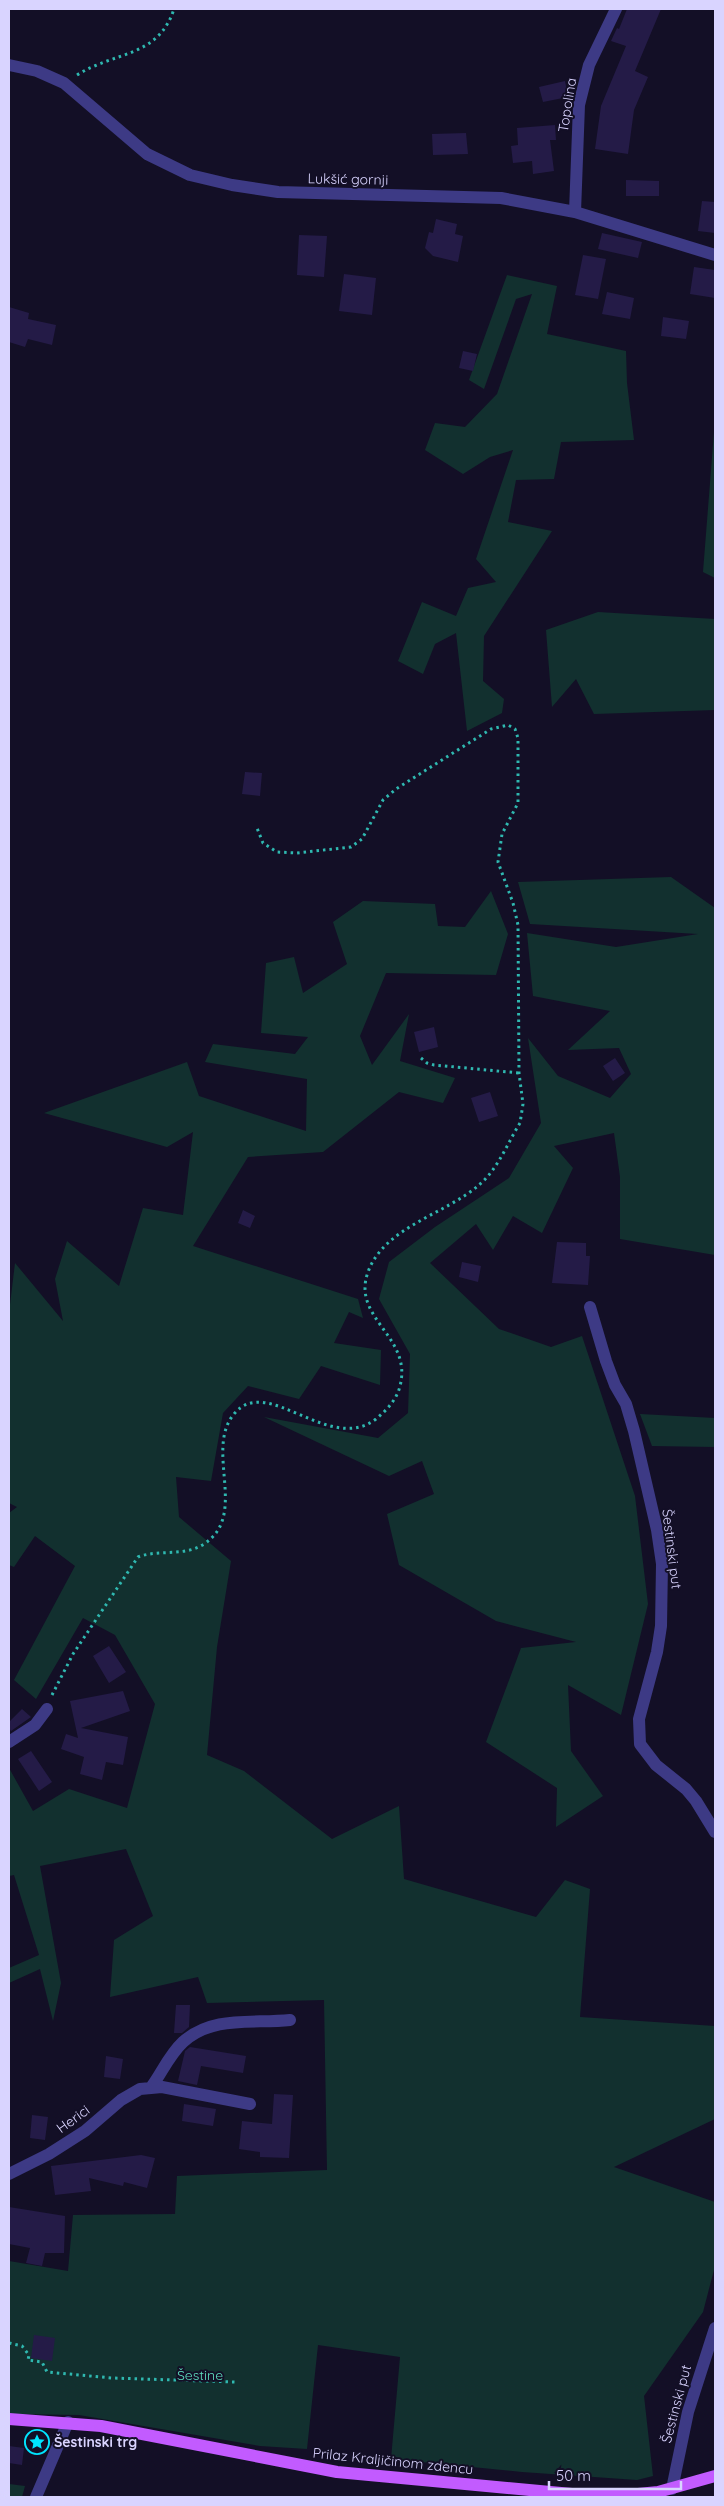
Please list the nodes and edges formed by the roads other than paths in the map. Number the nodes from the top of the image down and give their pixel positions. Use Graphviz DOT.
graph roads {
  1 [pos="616,9"];
  2 [pos="9,65"];
  3 [pos="575,212"];
  4 [pos="715,255"];
  5 [pos="590,1307"];
  6 [pos="47,1708"];
  7 [pos="9,1742"];
  8 [pos="715,1832"];
  9 [pos="290,2020"];
  10 [pos="152,2086"];
  11 [pos="250,2104"];
  12 [pos="9,2174"];
  13 [pos="715,2328"];
  14 [pos="9,2419"];
  15 [pos="68,2422"];
  16 [pos="715,2476"];
  17 [pos="672,2489"];
  18 [pos="36,2497"];
  1 -- 3 [label="street, Topolina"];
  2 -- 3 [label="street, Lukšić gornji"];
  3 -- 4 [label="street, Lukšić gornji"];
  5 -- 8 [label="street, Šestinski put"];
  6 -- 7 [label="street"];
  9 -- 10 [label="street"];
  10 -- 11 [label="street"];
  10 -- 12 [label="street, Herici"];
  13 -- 17 [label="street, Šestinski put"];
  14 -- 15 [label="main road"];
  15 -- 17 [label="main road, Prilaz Kraljičinom zdencu"];
  15 -- 18 [label="street"];
  16 -- 17 [label="main road, Prilaz Kraljičinom zdencu"];
}
